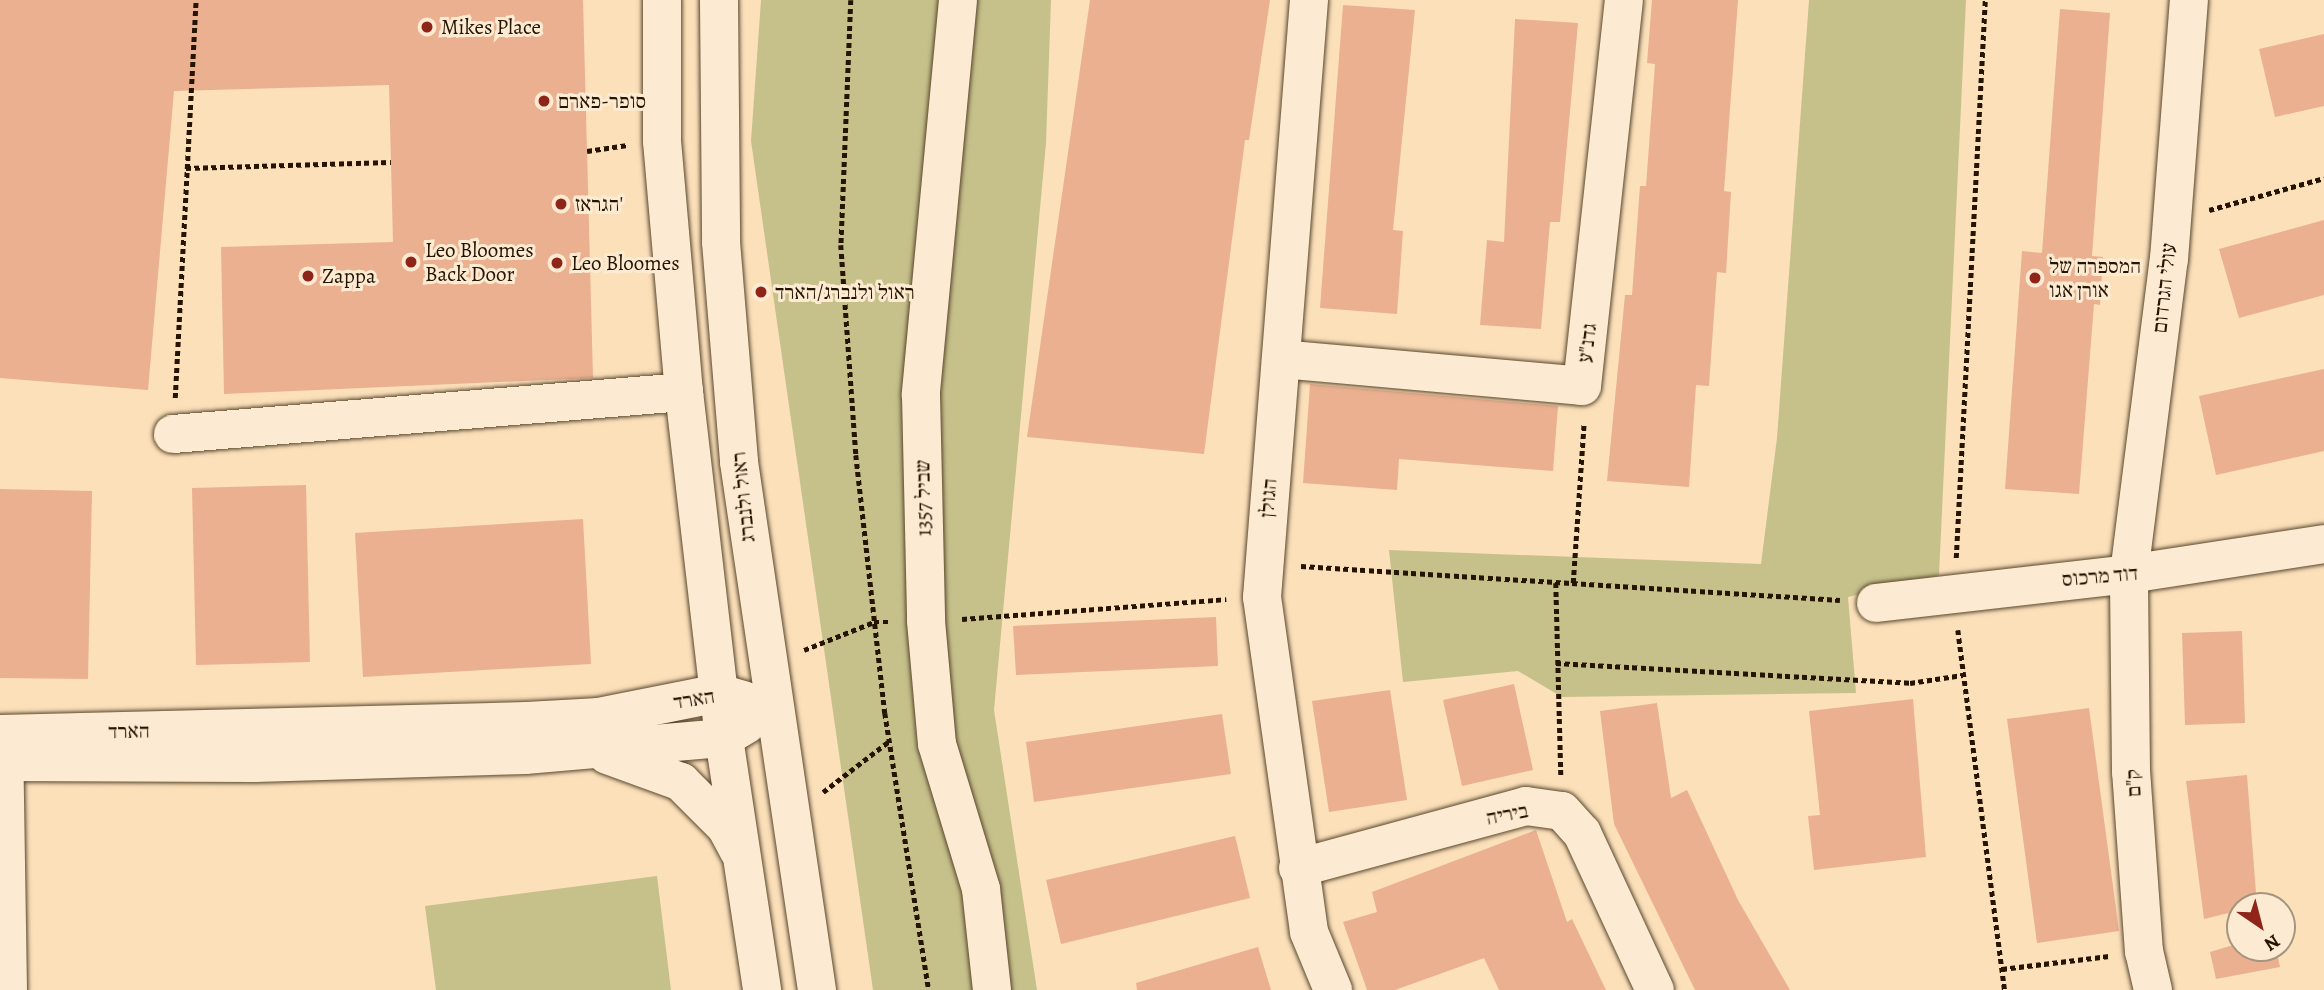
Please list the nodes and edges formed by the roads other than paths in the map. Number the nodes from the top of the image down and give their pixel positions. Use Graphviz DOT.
graph roads {
  1 [pos="662,0"];
  2 [pos="719,0"];
  3 [pos="958,0"];
  4 [pos="1309,0"];
  5 [pos="1625,0"];
  6 [pos="2189,0"];
  7 [pos="1281,359"];
  8 [pos="684,392"];
  9 [pos="173,434"];
  10 [pos="2324,544"];
  11 [pos="2129,574"];
  12 [pos="1876,603"];
  13 [pos="719,693"];
  14 [pos="773,709"];
  15 [pos="724,738"];
  16 [pos="2,748"];
  17 [pos="584,749"];
  18 [pos="3,830"];
  19 [pos="742,856"];
  20 [pos="1298,868"];
  21 [pos="8,990"];
  22 [pos="762,990"];
  23 [pos="817,990"];
  24 [pos="992,990"];
  25 [pos="1333,990"];
  26 [pos="1655,990"];
  27 [pos="2153,990"];
  1 -- 8 [label="street"];
  2 -- 14 [label="street, ראול ולנברג"];
  3 -- 24 [label="street, שביל 1357"];
  4 -- 7 [label="street, הגולן"];
  5 -- 7 [label="street, גדנ\"ע"];
  6 -- 11 [label="street, עולי הגרדום"];
  7 -- 20 [label="street, הגולן"];
  8 -- 9 [label="street"];
  8 -- 13 [label="street"];
  10 -- 11 [label="street, דוד מרכוס"];
  11 -- 12 [label="street, דוד מרכוס"];
  11 -- 27 [label="street, ק\"ם"];
  13 -- 14 [label="street, הארד"];
  13 -- 15 [label="street"];
  13 -- 16 [label="street, הארד"];
  14 -- 15 [label="street, הארד"];
  14 -- 23 [label="street, ראול ולנברג"];
  15 -- 17 [label="street, הארד"];
  15 -- 19 [label="street"];
  16 -- 17 [label="street, הארד"];
  16 -- 18 [label="street"];
  17 -- 19 [label="street"];
  18 -- 21 [label="street"];
  19 -- 22 [label="street"];
  20 -- 25 [label="street, הגולן"];
  20 -- 26 [label="street, ביריה"];
}
